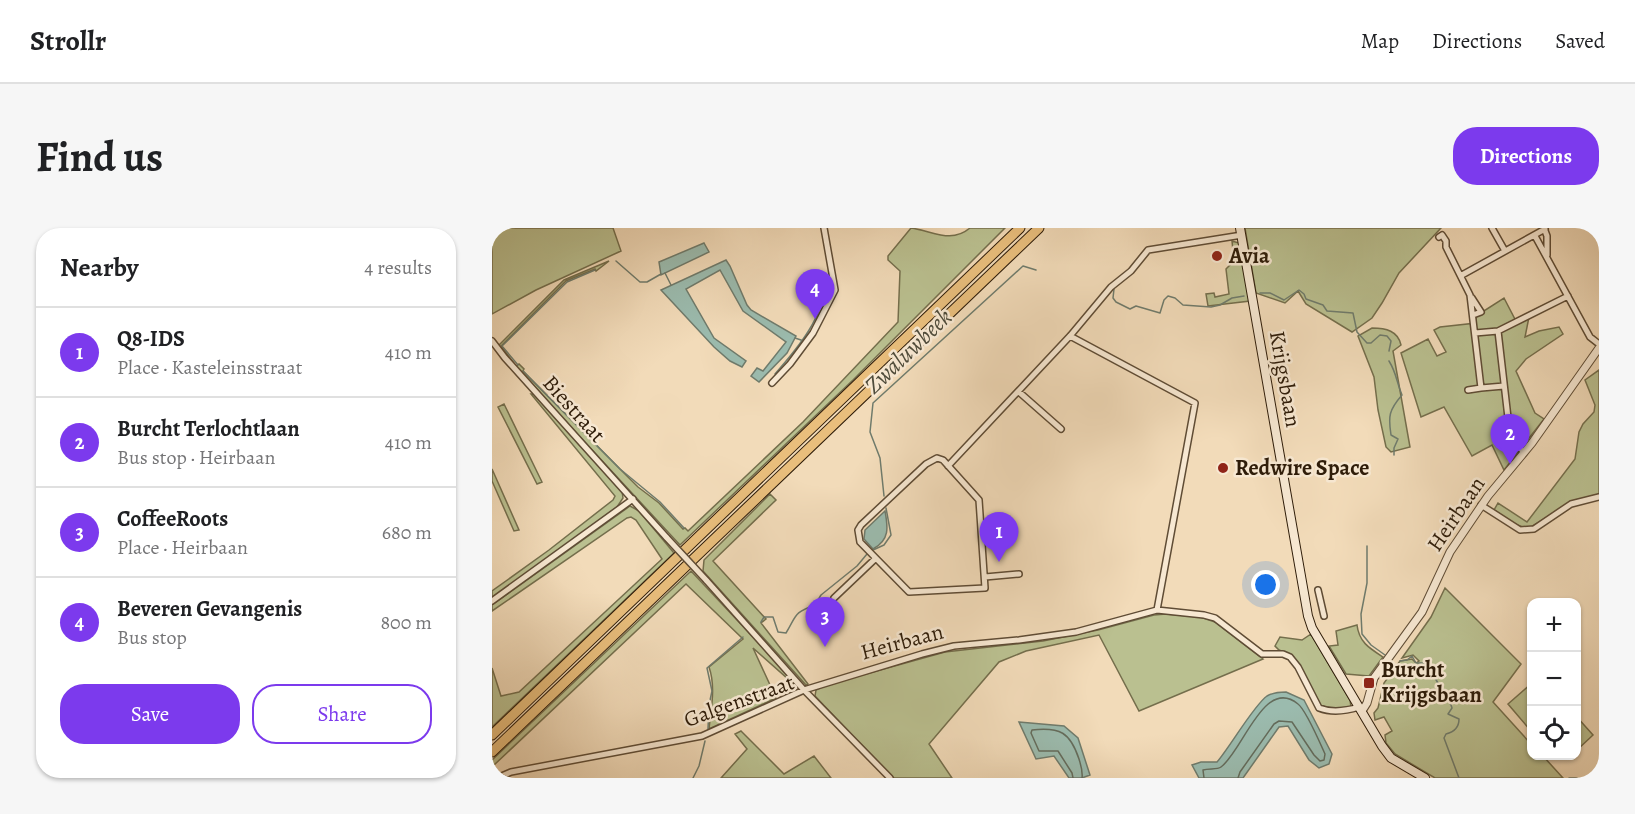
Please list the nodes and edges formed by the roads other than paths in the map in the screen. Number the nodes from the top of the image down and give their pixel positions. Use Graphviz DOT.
graph roads {
  1 [pos="824,228"];
  2 [pos="1020,228"];
  3 [pos="1039,228"];
  4 [pos="1047,228"];
  5 [pos="1492,228"];
  6 [pos="1545,228"];
  7 [pos="1241,231"];
  8 [pos="1535,236"];
  9 [pos="1023,244"];
  10 [pos="1446,247"];
  11 [pos="1505,251"];
  12 [pos="1546,255"];
  13 [pos="1462,275"];
  14 [pos="1568,296"];
  15 [pos="1498,331"];
  16 [pos="1475,333"];
  17 [pos="1070,336"];
  18 [pos="492,341"];
  19 [pos="1599,346"];
  20 [pos="772,383"];
  21 [pos="1504,386"];
  22 [pos="1481,388"];
  23 [pos="1468,390"];
  24 [pos="1019,392"];
  25 [pos="1061,429"];
  26 [pos="1524,453"];
  27 [pos="948,466"];
  28 [pos="1599,497"];
  29 [pos="633,499"];
  30 [pos="1481,505"];
  31 [pos="875,559"];
  32 [pos="1019,574"];
  33 [pos="986,577"];
  34 [pos="1318,590"];
  35 [pos="834,598"];
  36 [pos="492,601"];
  37 [pos="1320,604"];
  38 [pos="1306,607"];
  39 [pos="1157,610"];
  40 [pos="1323,616"];
  41 [pos="804,690"];
  42 [pos="1360,709"];
  43 [pos="492,735"];
  44 [pos="492,752"];
  45 [pos="497,778"];
  46 [pos="890,778"];
  47 [pos="1425,778"];
  1 -- 20 [label="street"];
  2 -- 43 [label="highway"];
  3 -- 9 [label="highway"];
  4 -- 9 [label="highway"];
  5 -- 11 [label="street"];
  6 -- 8 [label="street"];
  6 -- 12 [label="street"];
  7 -- 17 [label="street"];
  7 -- 38 [label="main road, Krijgsbaan"];
  8 -- 11 [label="street"];
  8 -- 12 [label="street"];
  9 -- 44 [label="highway"];
  10 -- 13 [label="street"];
  11 -- 13 [label="street"];
  12 -- 14 [label="street"];
  13 -- 16 [label="street"];
  14 -- 15 [label="street"];
  14 -- 19 [label="street"];
  15 -- 16 [label="street"];
  15 -- 21 [label="street"];
  16 -- 22 [label="street"];
  17 -- 24 [label="street"];
  17 -- 39 [label="street"];
  18 -- 29 [label="street, Biestraat"];
  19 -- 26 [label="street, Heirbaan"];
  21 -- 22 [label="street"];
  21 -- 26 [label="street"];
  22 -- 23 [label="street"];
  24 -- 25 [label="street"];
  24 -- 27 [label="street"];
  26 -- 30 [label="street, Heirbaan"];
  27 -- 31 [label="street"];
  27 -- 33 [label="street"];
  28 -- 30 [label="street"];
  29 -- 36 [label="street"];
  29 -- 41 [label="street, bridge"];
  30 -- 42 [label="street, Heirbaan"];
  31 -- 33 [label="street"];
  31 -- 35 [label="street"];
  32 -- 33 [label="street"];
  34 -- 37 [label="street"];
  37 -- 38 [label="street"];
  37 -- 40 [label="street"];
  38 -- 42 [label="main road, Krijgsbaan"];
  39 -- 41 [label="street, Heirbaan"];
  39 -- 42 [label="street, Heirbaan"];
  41 -- 45 [label="street, Galgenstraat"];
  41 -- 46 [label="street, Galgenstraat"];
  42 -- 47 [label="main road, Krijgsbaan"];
}
